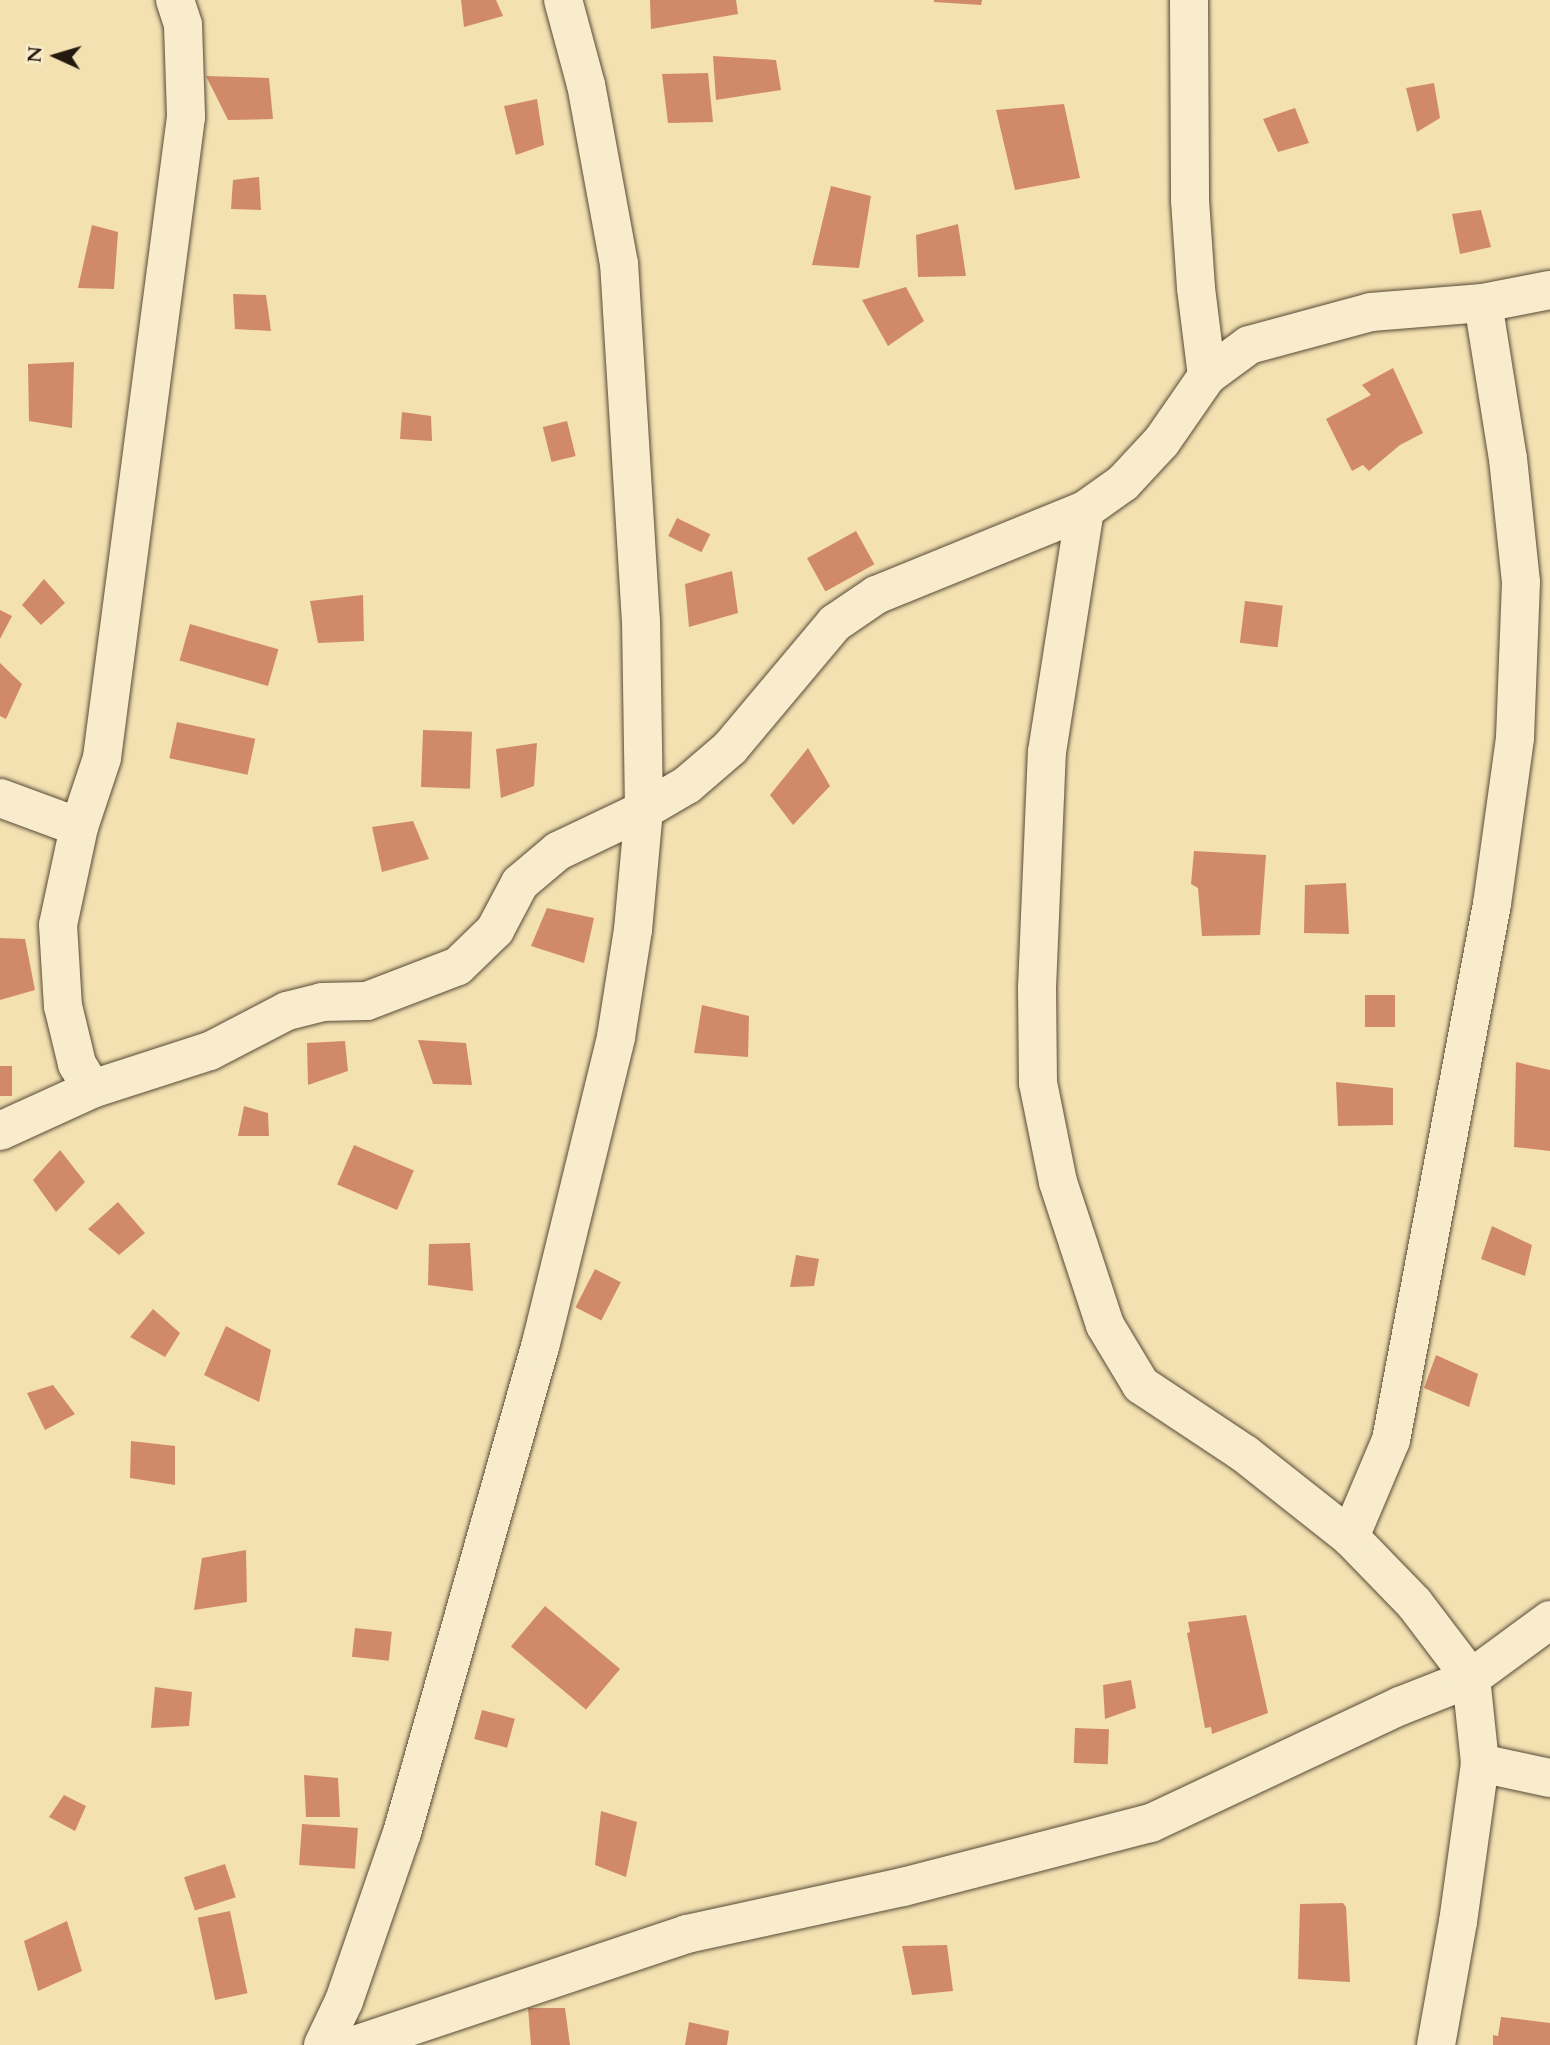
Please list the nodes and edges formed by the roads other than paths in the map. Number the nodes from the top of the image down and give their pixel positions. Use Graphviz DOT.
graph roads {
  1 [pos="175,0"];
  2 [pos="563,0"];
  3 [pos="1189,0"];
  4 [pos="1550,290"];
  5 [pos="1483,303"];
  6 [pos="1208,376"];
  7 [pos="1085,510"];
  8 [pos="0,798"];
  9 [pos="645,810"];
  10 [pos="79,827"];
  11 [pos="92,1089"];
  12 [pos="0,1131"];
  13 [pos="1350,1537"];
  14 [pos="1550,1620"];
  15 [pos="1471,1678"];
  16 [pos="1480,1763"];
  17 [pos="1550,1778"];
  18 [pos="323,2045"];
  19 [pos="355,2045"];
  20 [pos="1436,2045"];
  1 -- 10 [label="street"];
  2 -- 9 [label="street"];
  3 -- 6 [label="street"];
  4 -- 5 [label="street"];
  5 -- 6 [label="street"];
  5 -- 13 [label="street"];
  6 -- 7 [label="street"];
  7 -- 9 [label="street"];
  7 -- 13 [label="street"];
  8 -- 10 [label="street"];
  9 -- 11 [label="street"];
  9 -- 18 [label="street"];
  10 -- 11 [label="street"];
  11 -- 12 [label="street"];
  13 -- 15 [label="street"];
  14 -- 15 [label="street"];
  15 -- 16 [label="street"];
  15 -- 19 [label="street"];
  16 -- 17 [label="street"];
  16 -- 20 [label="street"];
}
